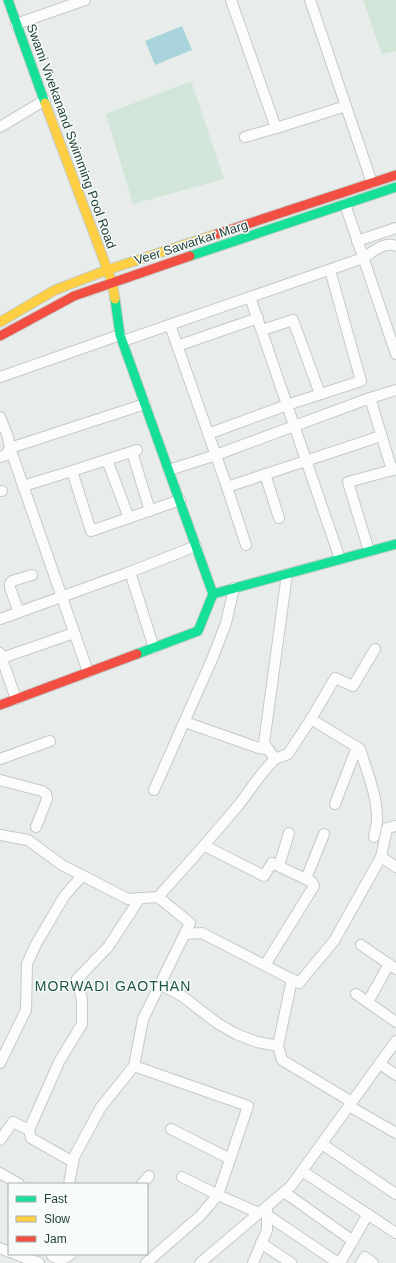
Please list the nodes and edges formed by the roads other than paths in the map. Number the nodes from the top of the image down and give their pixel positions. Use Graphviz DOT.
graph roads {
  1 [pos="8,0"];
  2 [pos="85,0"];
  3 [pos="231,0"];
  4 [pos="310,0"];
  5 [pos="16,24"];
  6 [pos="45,100"];
  7 [pos="346,106"];
  8 [pos="0,127"];
  9 [pos="276,128"];
  10 [pos="245,137"];
  11 [pos="396,175"];
  12 [pos="372,183"];
  13 [pos="396,187"];
  14 [pos="345,204"];
  15 [pos="396,228"];
  16 [pos="357,241"];
  17 [pos="396,246"];
  18 [pos="363,258"];
  19 [pos="107,270"];
  20 [pos="330,270"];
  21 [pos="112,282"];
  22 [pos="250,297"];
  23 [pos="258,318"];
  24 [pos="0,322"];
  25 [pos="170,325"];
  26 [pos="262,330"];
  27 [pos="0,336"];
  28 [pos="122,338"];
  29 [pos="177,346"];
  30 [pos="396,354"];
  31 [pos="0,377"];
  32 [pos="396,390"];
  33 [pos="320,394"];
  34 [pos="370,398"];
  35 [pos="145,404"];
  36 [pos="287,404"];
  37 [pos="0,417"];
  38 [pos="295,426"];
  39 [pos="208,434"];
  40 [pos="381,436"];
  41 [pos="10,448"];
  42 [pos="216,455"];
  43 [pos="0,457"];
  44 [pos="107,460"];
  45 [pos="306,460"];
  46 [pos="394,469"];
  47 [pos="169,470"];
  48 [pos="72,472"];
  49 [pos="265,474"];
  50 [pos="23,486"];
  51 [pos="227,487"];
  52 [pos="180,500"];
  53 [pos="150,511"];
  54 [pos="129,518"];
  55 [pos="279,518"];
  56 [pos="396,544"];
  57 [pos="196,546"];
  58 [pos="246,546"];
  59 [pos="369,551"];
  60 [pos="340,559"];
  61 [pos="130,572"];
  62 [pos="32,574"];
  63 [pos="287,574"];
  64 [pos="234,588"];
  65 [pos="213,594"];
  66 [pos="61,596"];
  67 [pos="19,612"];
  68 [pos="0,620"];
  69 [pos="74,633"];
  70 [pos="154,648"];
  71 [pos="375,649"];
  72 [pos="1,656"];
  73 [pos="88,672"];
  74 [pos="16,699"];
  75 [pos="0,705"];
  76 [pos="311,719"];
  77 [pos="185,722"];
  78 [pos="50,741"];
  79 [pos="357,747"];
  80 [pos="268,749"];
  81 [pos="0,759"];
  82 [pos="275,759"];
  83 [pos="0,780"];
  84 [pos="154,790"];
  85 [pos="335,804"];
  86 [pos="396,826"];
  87 [pos="36,827"];
  88 [pos="289,832"];
  89 [pos="324,834"];
  90 [pos="0,835"];
  91 [pos="374,837"];
  92 [pos="205,846"];
  93 [pos="381,857"];
  94 [pos="279,866"];
  95 [pos="396,867"];
  96 [pos="82,876"];
  97 [pos="306,879"];
  98 [pos="158,897"];
  99 [pos="140,898"];
  100 [pos="184,934"];
  101 [pos="361,945"];
  102 [pos="265,965"];
  103 [pos="392,966"];
  104 [pos="292,980"];
  105 [pos="160,984"];
  106 [pos="356,994"];
  107 [pos="368,1002"];
  108 [pos="396,1022"];
  109 [pos="396,1041"];
  110 [pos="278,1046"];
  111 [pos="0,1063"];
  112 [pos="380,1064"];
  113 [pos="134,1066"];
  114 [pos="396,1076"];
  115 [pos="350,1104"];
  116 [pos="171,1129"];
  117 [pos="28,1130"];
  118 [pos="396,1133"];
  119 [pos="0,1140"];
  120 [pos="322,1144"];
  121 [pos="230,1159"];
  122 [pos="73,1162"];
  123 [pos="302,1171"];
  124 [pos="0,1173"];
  125 [pos="149,1176"];
  126 [pos="182,1177"];
  127 [pos="17,1183"];
  128 [pos="69,1183"];
  129 [pos="143,1183"];
  130 [pos="284,1192"];
  131 [pos="396,1194"];
  132 [pos="218,1195"];
  133 [pos="265,1212"];
  134 [pos="368,1214"];
  135 [pos="396,1233"];
  136 [pos="353,1241"];
  137 [pos="261,1243"];
  138 [pos="18,1255"];
  139 [pos="70,1255"];
  140 [pos="50,1258"];
  141 [pos="203,1262"];
  142 [pos="39,1263"];
  143 [pos="146,1263"];
  144 [pos="253,1263"];
  145 [pos="291,1263"];
  146 [pos="339,1263"];
  147 [pos="361,1263"];
  148 [pos="373,1263"];
  1 -- 5 [label="street, Swami Vivekanand Swimming Pool Road"];
  2 -- 5 [label="street"];
  3 -- 9 [label="street"];
  4 -- 7 [label="street"];
  5 -- 6 [label="street, Swami Vivekanand Swimming Pool Road"];
  6 -- 8 [label="street"];
  6 -- 19 [label="street, Swami Vivekanand Swimming Pool Road"];
  7 -- 9 [label="street"];
  7 -- 12 [label="street"];
  9 -- 10 [label="street"];
  11 -- 12 [label="street, Veer Sawarkar Marg"];
  12 -- 19 [label="street, Veer Sawarkar Marg"];
  13 -- 14 [label="street, Veer Sawarkar Marg"];
  14 -- 16 [label="street"];
  14 -- 21 [label="street, Veer Sawarkar Marg"];
  15 -- 16 [label="street"];
  16 -- 18 [label="street"];
  17 -- 18 [label="street"];
  18 -- 20 [label="street"];
  18 -- 30 [label="street"];
  19 -- 21 [label="street, Swami Vivekanand Swimming Pool Road"];
  19 -- 24 [label="street, Veer Sawarkar Marg"];
  20 -- 22 [label="street"];
  20 -- 33 [label="street"];
  21 -- 27 [label="street, Veer Sawarkar Marg"];
  21 -- 28 [label="street, Swami Vivekanand Swimming Pool Road"];
  22 -- 23 [label="street"];
  22 -- 25 [label="street"];
  23 -- 26 [label="street"];
  23 -- 29 [label="street"];
  25 -- 28 [label="street"];
  25 -- 29 [label="street"];
  26 -- 33 [label="street"];
  26 -- 36 [label="street"];
  28 -- 31 [label="street"];
  28 -- 35 [label="street, Swami Vivekanand Swimming Pool Road"];
  29 -- 39 [label="street"];
  32 -- 34 [label="street"];
  33 -- 36 [label="street"];
  34 -- 38 [label="street"];
  34 -- 40 [label="street"];
  35 -- 41 [label="street"];
  35 -- 47 [label="street, Swami Vivekanand Swimming Pool Road"];
  36 -- 38 [label="street"];
  36 -- 39 [label="street"];
  37 -- 41 [label="street"];
  38 -- 42 [label="street"];
  38 -- 45 [label="street"];
  39 -- 42 [label="street"];
  40 -- 45 [label="street"];
  40 -- 46 [label="street"];
  41 -- 43 [label="street"];
  41 -- 50 [label="street"];
  42 -- 47 [label="street"];
  42 -- 51 [label="street"];
  44 -- 48 [label="street"];
  44 -- 53 [label="street"];
  44 -- 54 [label="street"];
  45 -- 49 [label="street"];
  45 -- 60 [label="street"];
  46 -- 59 [label="street"];
  47 -- 52 [label="street, Swami Vivekanand Swimming Pool Road"];
  48 -- 50 [label="street"];
  48 -- 54 [label="street"];
  49 -- 51 [label="street"];
  49 -- 55 [label="street"];
  50 -- 66 [label="street"];
  51 -- 58 [label="street"];
  52 -- 53 [label="street"];
  52 -- 57 [label="street, Swami Vivekanand Swimming Pool Road"];
  53 -- 54 [label="street"];
  56 -- 59 [label="street"];
  57 -- 61 [label="street"];
  57 -- 65 [label="street, Swami Vivekanand Swimming Pool Road"];
  59 -- 60 [label="street"];
  60 -- 63 [label="street"];
  61 -- 66 [label="street"];
  61 -- 70 [label="street"];
  62 -- 67 [label="street"];
  63 -- 64 [label="street"];
  63 -- 80 [label="street"];
  64 -- 65 [label="street"];
  64 -- 77 [label="street"];
  65 -- 70 [label="street"];
  66 -- 67 [label="street"];
  66 -- 69 [label="street"];
  67 -- 68 [label="street"];
  69 -- 72 [label="street"];
  69 -- 73 [label="street"];
  70 -- 73 [label="street"];
  71 -- 76 [label="street"];
  72 -- 74 [label="street"];
  73 -- 74 [label="street"];
  74 -- 75 [label="street"];
  76 -- 79 [label="street"];
  76 -- 82 [label="street"];
  77 -- 80 [label="street"];
  77 -- 84 [label="street"];
  78 -- 81 [label="street"];
  79 -- 85 [label="street"];
  79 -- 91 [label="street"];
  80 -- 82 [label="street"];
  82 -- 92 [label="street"];
  83 -- 87 [label="street"];
  86 -- 93 [label="street"];
  88 -- 94 [label="street"];
  89 -- 97 [label="street"];
  90 -- 96 [label="street"];
  92 -- 94 [label="street"];
  92 -- 98 [label="street"];
  93 -- 95 [label="street"];
  93 -- 104 [label="street"];
  94 -- 97 [label="street"];
  96 -- 99 [label="street"];
  96 -- 111 [label="street"];
  97 -- 102 [label="street"];
  98 -- 99 [label="street"];
  98 -- 100 [label="street"];
  99 -- 117 [label="street"];
  100 -- 102 [label="street"];
  100 -- 105 [label="street"];
  101 -- 103 [label="street"];
  102 -- 104 [label="street"];
  103 -- 107 [label="street"];
  104 -- 110 [label="street"];
  105 -- 110 [label="street"];
  105 -- 113 [label="street"];
  106 -- 107 [label="street"];
  107 -- 108 [label="street"];
  109 -- 112 [label="street"];
  110 -- 115 [label="street"];
  112 -- 114 [label="street"];
  112 -- 115 [label="street"];
  113 -- 121 [label="street"];
  113 -- 122 [label="street"];
  115 -- 118 [label="street"];
  115 -- 120 [label="street"];
  116 -- 121 [label="street"];
  117 -- 119 [label="street"];
  117 -- 122 [label="street"];
  120 -- 123 [label="street"];
  120 -- 131 [label="street"];
  121 -- 132 [label="street"];
  122 -- 128 [label="street"];
  123 -- 130 [label="street"];
  123 -- 134 [label="street"];
  124 -- 127 [label="street"];
  125 -- 129 [label="street"];
  126 -- 132 [label="street"];
  130 -- 133 [label="street"];
  130 -- 136 [label="street"];
  132 -- 133 [label="street"];
  132 -- 143 [label="street"];
  133 -- 137 [label="street"];
  133 -- 141 [label="street"];
  133 -- 146 [label="street"];
  134 -- 135 [label="street"];
  134 -- 136 [label="street"];
  136 -- 146 [label="street"];
  137 -- 144 [label="street"];
  137 -- 145 [label="street"];
  138 -- 142 [label="street"];
  139 -- 140 [label="street"];
  147 -- 148 [label="street"];
}
